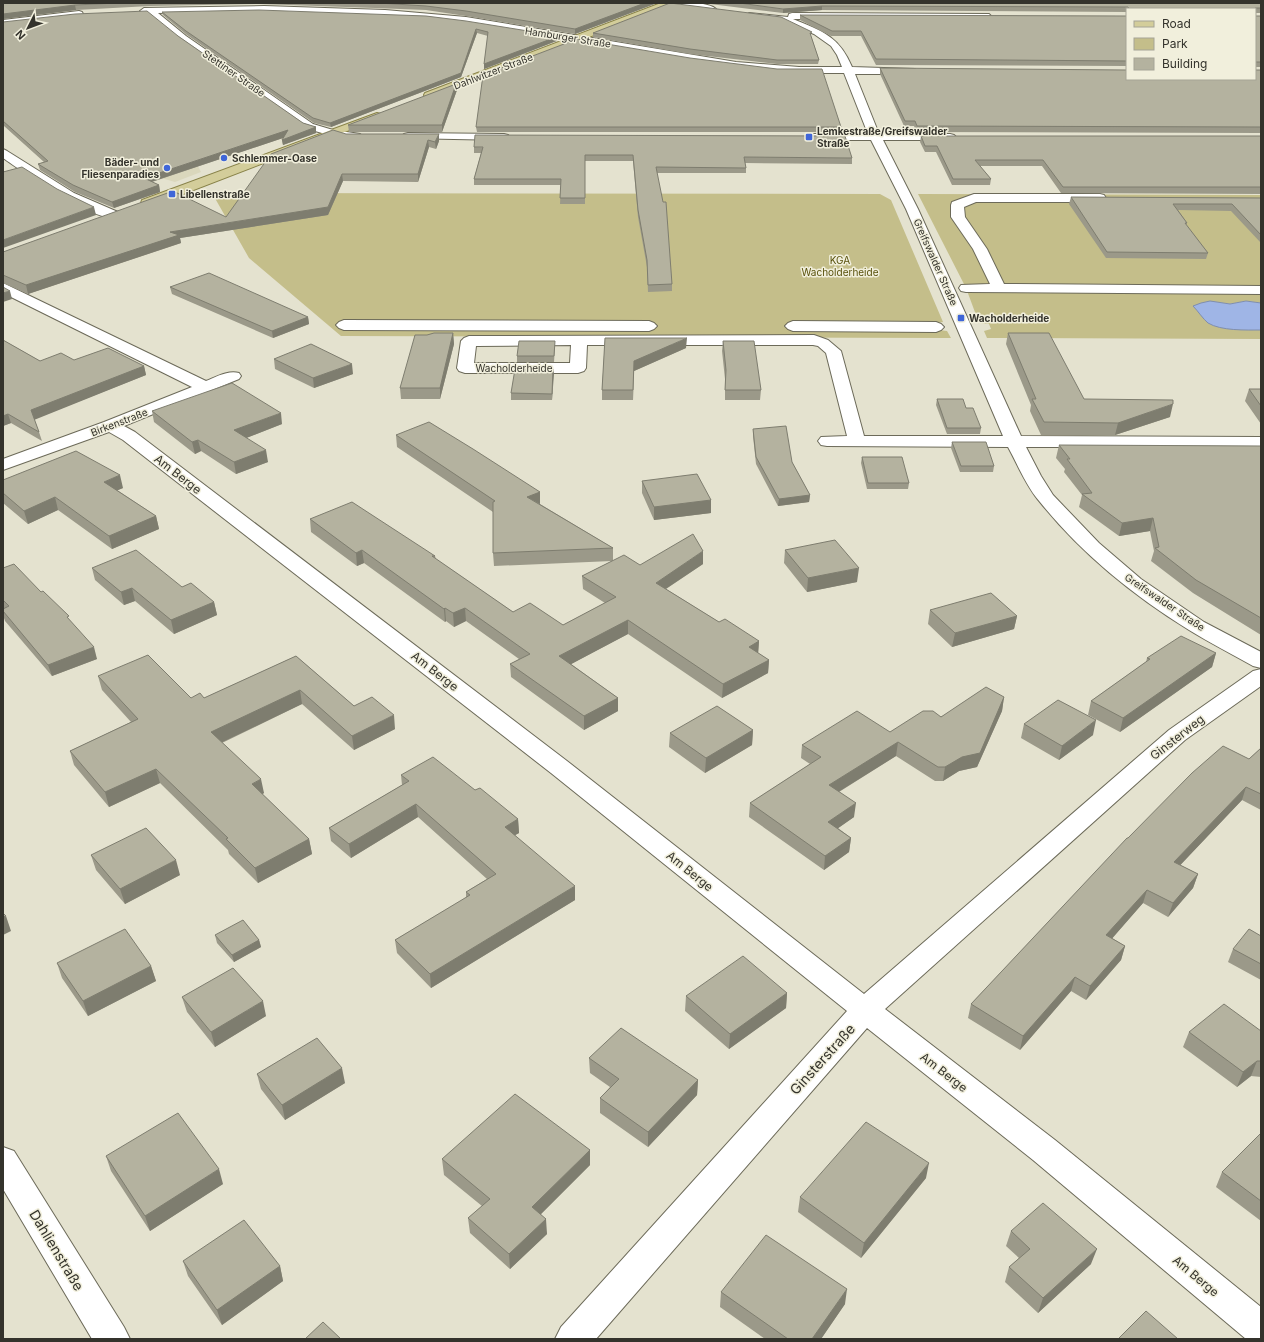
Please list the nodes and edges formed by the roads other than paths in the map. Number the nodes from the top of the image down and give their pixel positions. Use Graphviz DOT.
graph roads {
  1 [pos="669,3"];
  2 [pos="153,7"];
  3 [pos="136,11"];
  4 [pos="721,11"];
  5 [pos="92,13"];
  6 [pos="744,14"];
  7 [pos="994,16"];
  8 [pos="783,18"];
  9 [pos="6,22"];
  10 [pos="577,38"];
  11 [pos="848,71"];
  12 [pos="922,71"];
  13 [pos="421,98"];
  14 [pos="384,113"];
  15 [pos="332,133"];
  16 [pos="363,136"];
  17 [pos="395,136"];
  18 [pos="515,136"];
  19 [pos="801,137"];
  20 [pos="875,137"];
  21 [pos="960,137"];
  22 [pos="3,153"];
  23 [pos="1114,198"];
  24 [pos="113,215"];
  25 [pos="92,223"];
  26 [pos="3,288"];
  27 [pos="966,288"];
  28 [pos="999,288"];
  29 [pos="1261,290"];
  30 [pos="344,324"];
  31 [pos="666,326"];
  32 [pos="697,326"];
  33 [pos="936,327"];
  34 [pos="579,341"];
  35 [pos="233,376"];
  36 [pos="205,387"];
  37 [pos="110,426"];
  38 [pos="828,440"];
  39 [pos="857,441"];
  40 [pos="1014,441"];
  41 [pos="1261,442"];
  42 [pos="3,465"];
  43 [pos="1261,661"];
  44 [pos="1261,676"];
  45 [pos="1097,804"];
  46 [pos="865,1010"];
  47 [pos="3,1161"];
  48 [pos="1261,1329"];
  49 [pos="112,1339"];
  50 [pos="573,1339"];
  1 -- 4 [label="street"];
  1 -- 10 [label="main road, Dahlwitzer Straße"];
  2 -- 3 [label="street, Hamburger Straße"];
  2 -- 10 [label="street, Hamburger Straße"];
  2 -- 15 [label="street, Stettiner Straße"];
  5 -- 9 [label="street"];
  6 -- 8 [label="street, Greifswalder Straße"];
  7 -- 8 [label="street"];
  8 -- 11 [label="street, Greifswalder Straße"];
  10 -- 11 [label="street, Hamburger Straße"];
  10 -- 13 [label="main road, Dahlwitzer Straße"];
  11 -- 12 [label="street, Hamburger Straße"];
  11 -- 20 [label="street, Greifswalder Straße"];
  14 -- 15 [label="main road"];
  15 -- 16 [label="street, Stettiner Straße"];
  15 -- 24 [label="main road"];
  17 -- 18 [label="street"];
  19 -- 20 [label="street"];
  20 -- 21 [label="street"];
  20 -- 40 [label="street, Greifswalder Straße"];
  22 -- 24 [label="street"];
  23 -- 28 [label="street"];
  24 -- 25 [label="main road"];
  26 -- 36 [label="street"];
  27 -- 28 [label="street"];
  28 -- 29 [label="street"];
  30 -- 31 [label="street"];
  32 -- 33 [label="street"];
  34 -- 34 [label="street, Wacholderheide"];
  34 -- 39 [label="street, Wacholderheide"];
  35 -- 36 [label="street, Birkenstraße"];
  36 -- 37 [label="street, Birkenstraße"];
  37 -- 42 [label="street, Birkenstraße"];
  37 -- 46 [label="street, Am Berge"];
  38 -- 39 [label="street"];
  39 -- 40 [label="street"];
  40 -- 41 [label="street"];
  40 -- 43 [label="street, Greifswalder Straße"];
  44 -- 45 [label="street, Ginsterweg"];
  45 -- 46 [label="street, Ginsterstraße"];
  46 -- 48 [label="street, Am Berge"];
  46 -- 50 [label="street, Ginsterstraße"];
  47 -- 49 [label="street, Dahlienstraße"];
}
